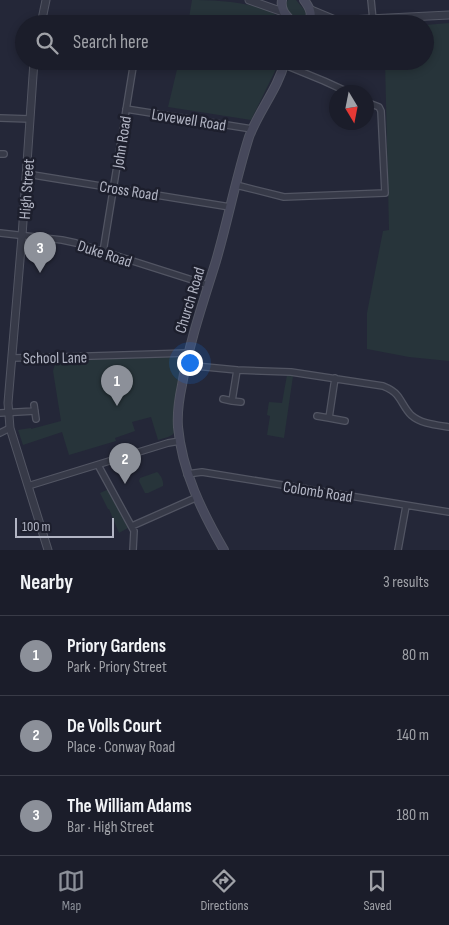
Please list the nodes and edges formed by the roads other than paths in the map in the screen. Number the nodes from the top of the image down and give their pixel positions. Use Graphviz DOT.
graph roads {
  1 [pos="46,0"];
  2 [pos="249,0"];
  3 [pos="282,0"];
  4 [pos="304,0"];
  5 [pos="371,0"];
  6 [pos="311,10"];
  7 [pos="283,12"];
  8 [pos="43,15"];
  9 [pos="286,15"];
  10 [pos="311,15"];
  11 [pos="323,15"];
  12 [pos="372,15"];
  13 [pos="449,15"];
  14 [pos="434,16"];
  15 [pos="33,70"];
  16 [pos="132,70"];
  17 [pos="282,70"];
  18 [pos="300,70"];
  19 [pos="333,85"];
  20 [pos="374,106"];
  21 [pos="126,109"];
  22 [pos="0,118"];
  23 [pos="30,119"];
  24 [pos="252,129"];
  25 [pos="27,174"];
  26 [pos="236,185"];
  27 [pos="113,188"];
  28 [pos="230,207"];
  29 [pos="0,233"];
  30 [pos="22,236"];
  31 [pos="103,252"];
  32 [pos="208,284"];
  33 [pos="188,353"];
  34 [pos="12,358"];
  35 [pos="185,365"];
  36 [pos="237,370"];
  37 [pos="335,378"];
  38 [pos="223,399"];
  39 [pos="232,400"];
  40 [pos="241,402"];
  41 [pos="0,413"];
  42 [pos="9,414"];
  43 [pos="317,416"];
  44 [pos="329,418"];
  45 [pos="36,419"];
  46 [pos="344,421"];
  47 [pos="449,427"];
  48 [pos="10,428"];
  49 [pos="0,432"];
  50 [pos="180,440"];
  51 [pos="98,465"];
  52 [pos="187,474"];
  53 [pos="28,486"];
  54 [pos="193,499"];
  55 [pos="406,506"];
  56 [pos="449,512"];
  57 [pos="132,526"];
  58 [pos="48,550"];
  59 [pos="133,550"];
  60 [pos="224,550"];
  61 [pos="398,550"];
  1 -- 8 [label="street"];
  2 -- 7 [label="street"];
  3 -- 7 [label="main road"];
  4 -- 6 [label="main road"];
  5 -- 12 [label="street"];
  6 -- 10 [label="main road"];
  6 -- 11 [label="street"];
  7 -- 9 [label="main road"];
  13 -- 14 [label="street"];
  15 -- 23 [label="street, High Street"];
  16 -- 21 [label="street, John Road"];
  17 -- 24 [label="main road, Church Road"];
  18 -- 19 [label="street"];
  20 -- 26 [label="street"];
  21 -- 24 [label="street, Lovewell Road"];
  21 -- 27 [label="street, John Road"];
  22 -- 23 [label="street"];
  23 -- 25 [label="street, High Street"];
  24 -- 26 [label="main road, Church Road"];
  25 -- 27 [label="street, Cross Road"];
  25 -- 30 [label="street, High Street"];
  26 -- 28 [label="main road, Church Road"];
  27 -- 28 [label="street, Cross Road"];
  27 -- 31 [label="street, John Road"];
  28 -- 32 [label="main road, Church Road"];
  29 -- 30 [label="street, Duke Road"];
  30 -- 31 [label="street, Duke Road"];
  30 -- 34 [label="street, High Street"];
  31 -- 32 [label="street, Duke Road"];
  32 -- 33 [label="main road, Church Road"];
  33 -- 34 [label="street, School Lane"];
  33 -- 35 [label="main road, Church Road"];
  34 -- 42 [label="street, High Street"];
  35 -- 36 [label="street"];
  35 -- 50 [label="main road, Church Road"];
  36 -- 37 [label="street"];
  36 -- 39 [label="street"];
  37 -- 44 [label="street"];
  37 -- 47 [label="street"];
  38 -- 39 [label="street"];
  39 -- 40 [label="street"];
  41 -- 42 [label="street"];
  42 -- 45 [label="street"];
  42 -- 48 [label="street, High Street"];
  43 -- 44 [label="street"];
  44 -- 46 [label="street"];
  48 -- 49 [label="street"];
  48 -- 53 [label="street, High Street"];
  50 -- 51 [label="street"];
  50 -- 52 [label="main road, Church Road"];
  51 -- 53 [label="street"];
  51 -- 57 [label="street"];
  52 -- 55 [label="street, Colomb Road"];
  52 -- 60 [label="main road, Church Road"];
  53 -- 58 [label="street, High Street"];
  54 -- 57 [label="street"];
  55 -- 56 [label="street, Colomb Road"];
  55 -- 61 [label="street"];
  57 -- 59 [label="street"];
}
